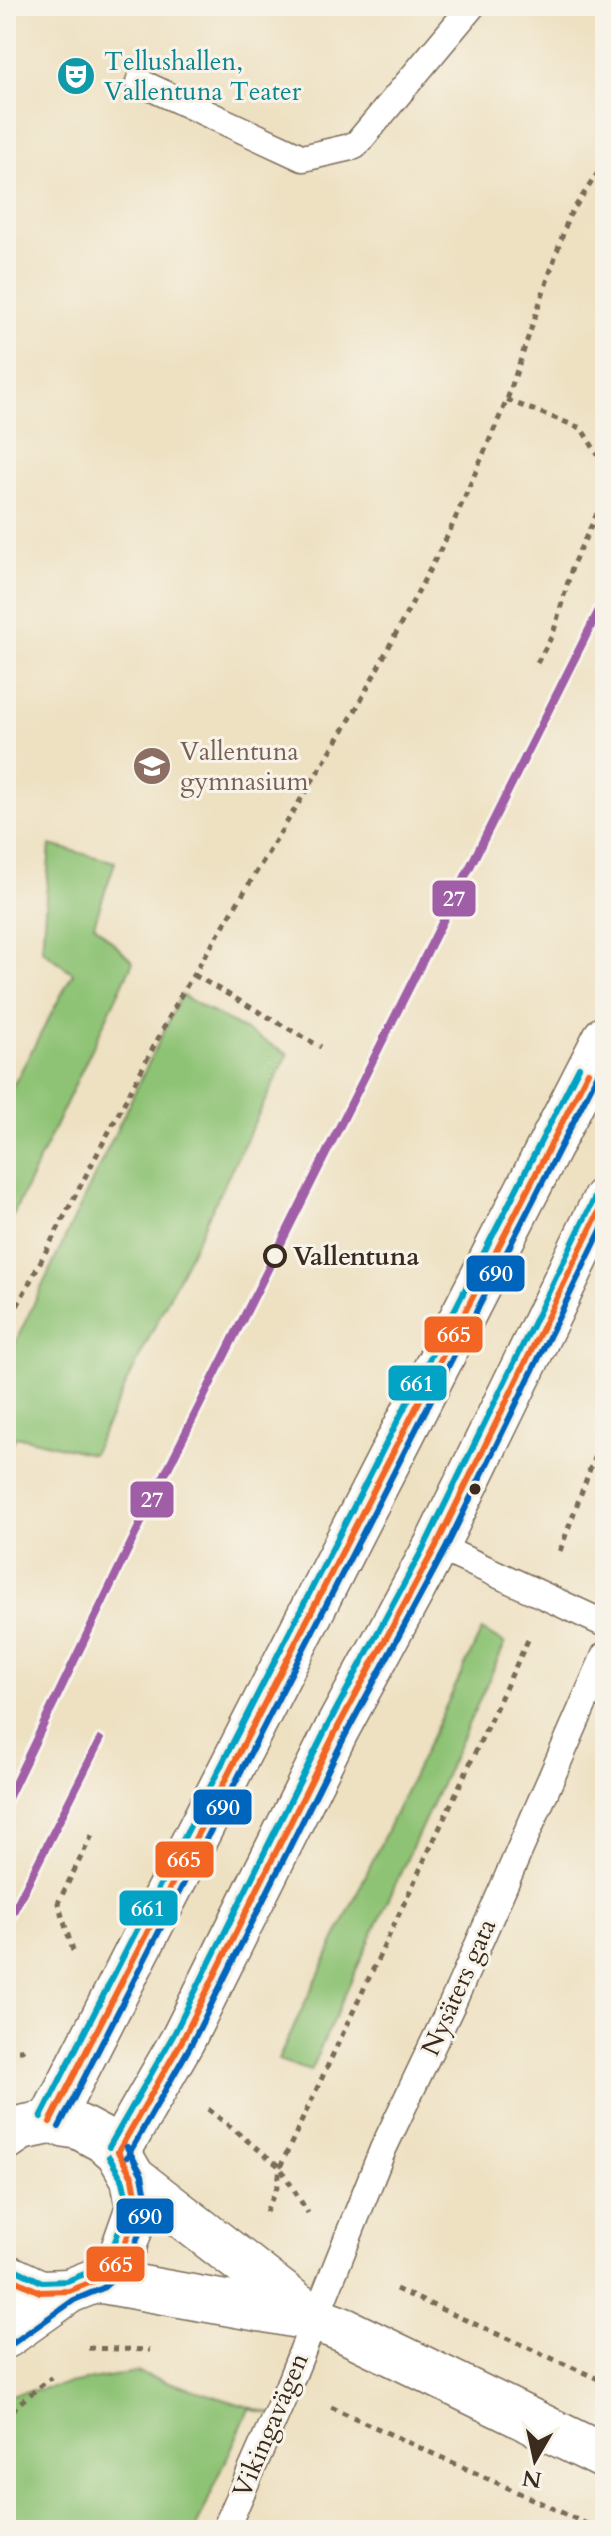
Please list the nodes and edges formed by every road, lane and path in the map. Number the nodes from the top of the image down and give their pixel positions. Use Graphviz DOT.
graph roads {
  1 [pos="472,6"];
  2 [pos="139,82"];
  3 [pos="605,162"];
  4 [pos="507,400"];
  5 [pos="605,466"];
  6 [pos="605,497"];
  7 [pos="537,663"];
  8 [pos="194,975"];
  9 [pos="605,1038"];
  10 [pos="321,1047"];
  11 [pos="605,1199"];
  12 [pos="6,1327"];
  13 [pos="605,1428"];
  14 [pos="436,1546"];
  15 [pos="544,1595"];
  16 [pos="605,1624"];
  17 [pos="605,1655"];
  18 [pos="94,1831"];
  19 [pos="75,1958"];
  20 [pos="50,2122"];
  21 [pos="6,2138"];
  22 [pos="126,2165"];
  23 [pos="280,2167"];
  24 [pos="6,2276"];
  25 [pos="83,2286"];
  26 [pos="393,2287"];
  27 [pos="315,2319"];
  28 [pos="6,2336"];
  29 [pos="605,2382"];
  30 [pos="288,2387"];
  31 [pos="605,2457"];
  32 [pos="225,2530"];
  33 [pos="600,2530"];
  1 -- 2 [label="lane"];
  3 -- 4 [label="path"];
  4 -- 5 [label="path"];
  4 -- 8 [label="path"];
  6 -- 7 [label="path"];
  8 -- 10 [label="path"];
  8 -- 12 [label="path"];
  9 -- 20 [label="street"];
  11 -- 14 [label="street"];
  13 -- 15 [label="path"];
  14 -- 15 [label="lane"];
  14 -- 22 [label="street"];
  15 -- 16 [label="lane"];
  15 -- 23 [label="path"];
  17 -- 27 [label="lane, Nysäters gata"];
  18 -- 19 [label="path"];
  20 -- 21 [label="street"];
  20 -- 22 [label="street"];
  22 -- 25 [label="street"];
  22 -- 27 [label="street"];
  24 -- 25 [label="street"];
  25 -- 27 [label="street"];
  25 -- 28 [label="street"];
  26 -- 29 [label="path"];
  27 -- 30 [label="lane, Vikingavägen"];
  27 -- 31 [label="street"];
  30 -- 32 [label="lane, Vikingavägen"];
  30 -- 33 [label="path"];
}
